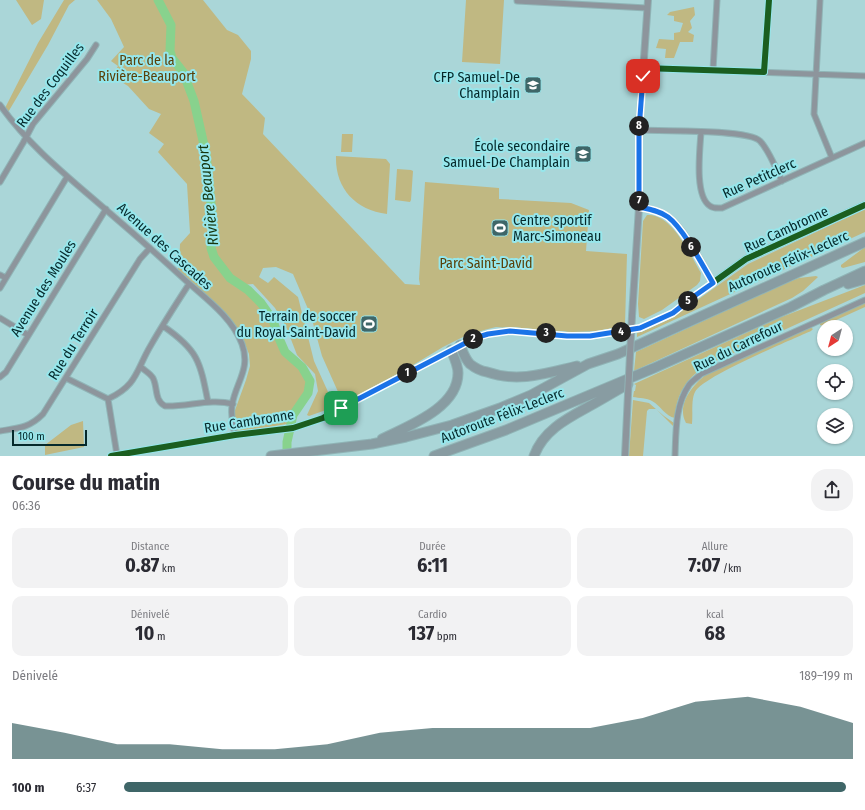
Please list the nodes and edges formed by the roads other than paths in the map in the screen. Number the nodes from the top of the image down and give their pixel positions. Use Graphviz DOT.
graph roads {
  1 [pos="648,0"];
  2 [pos="717,0"];
  3 [pos="769,0"];
  4 [pos="820,0"];
  5 [pos="517,1"];
  6 [pos="647,8"];
  7 [pos="96,45"];
  8 [pos="643,68"];
  9 [pos="713,70"];
  10 [pos="764,72"];
  11 [pos="816,74"];
  12 [pos="865,76"];
  13 [pos="0,105"];
  14 [pos="639,130"];
  15 [pos="701,132"];
  16 [pos="25,137"];
  17 [pos="865,143"];
  18 [pos="832,158"];
  19 [pos="67,177"];
  20 [pos="782,181"];
  21 [pos="0,182"];
  22 [pos="865,205"];
  23 [pos="639,207"];
  24 [pos="106,209"];
  25 [pos="865,242"];
  26 [pos="150,248"];
  27 [pos="865,271"];
  28 [pos="0,275"];
  29 [pos="6,278"];
  30 [pos="865,279"];
  31 [pos="713,283"];
  32 [pos="189,284"];
  33 [pos="0,288"];
  34 [pos="824,290"];
  35 [pos="865,300"];
  36 [pos="0,318"];
  37 [pos="162,326"];
  38 [pos="28,335"];
  39 [pos="460,345"];
  40 [pos="451,350"];
  41 [pos="588,364"];
  42 [pos="141,367"];
  43 [pos="654,368"];
  44 [pos="0,377"];
  45 [pos="66,378"];
  46 [pos="108,400"];
  47 [pos="208,402"];
  48 [pos="232,404"];
  49 [pos="0,430"];
  50 [pos="235,435"];
  51 [pos="372,444"];
  52 [pos="118,455"];
  53 [pos="111,456"];
  54 [pos="274,456"];
  55 [pos="434,456"];
  56 [pos="534,456"];
  57 [pos="624,456"];
  58 [pos="675,456"];
  1 -- 6 [label="street"];
  2 -- 9 [label="street"];
  3 -- 10 [label="street"];
  4 -- 11 [label="street"];
  5 -- 6 [label="street"];
  6 -- 8 [label="street"];
  7 -- 16 [label="street, Rue des Coquilles"];
  8 -- 9 [label="street"];
  8 -- 14 [label="street"];
  9 -- 10 [label="street"];
  10 -- 11 [label="street"];
  11 -- 12 [label="street"];
  11 -- 18 [label="street"];
  13 -- 16 [label="street, Avenue des Cascades"];
  14 -- 15 [label="street"];
  14 -- 23 [label="street"];
  15 -- 20 [label="street"];
  15 -- 20 [label="street, Rue Petitclerc"];
  16 -- 19 [label="street, Avenue des Cascades"];
  16 -- 21 [label="street, Rue des Coquilles"];
  17 -- 18 [label="street, Rue Petitclerc"];
  18 -- 20 [label="street, Rue Petitclerc"];
  19 -- 24 [label="street, Avenue des Cascades"];
  19 -- 29 [label="street"];
  22 -- 31 [label="street, Rue Cambronne"];
  23 -- 31 [label="street"];
  23 -- 57 [label="street, bridge"];
  24 -- 26 [label="street, Avenue des Cascades"];
  24 -- 38 [label="street, Avenue des Moules"];
  25 -- 41 [label="highway, Autoroute Félix-Leclerc"];
  26 -- 32 [label="street, Avenue des Cascades"];
  26 -- 45 [label="street, Rue du Terroir"];
  27 -- 34 [label="highway, Autoroute Félix-Leclerc"];
  28 -- 29 [label="street"];
  29 -- 33 [label="street"];
  30 -- 34 [label="highway"];
  31 -- 39 [label="street, Rue Cambronne"];
  32 -- 37 [label="street"];
  32 -- 48 [label="street, Avenue des Cascades"];
  34 -- 43 [label="highway, Autoroute Félix-Leclerc"];
  35 -- 58 [label="street, Rue du Carrefour"];
  36 -- 38 [label="street"];
  37 -- 42 [label="street"];
  37 -- 47 [label="street"];
  38 -- 44 [label="street, Avenue des Moules"];
  39 -- 40 [label="street, Rue Cambronne"];
  39 -- 41 [label="highway"];
  40 -- 50 [label="street, Rue Cambronne"];
  40 -- 51 [label="highway"];
  41 -- 51 [label="highway, Autoroute Félix-Leclerc"];
  42 -- 46 [label="street"];
  42 -- 47 [label="street"];
  43 -- 55 [label="highway, Autoroute Félix-Leclerc"];
  43 -- 56 [label="highway"];
  45 -- 46 [label="street"];
  45 -- 49 [label="street, Rue du Terroir"];
  46 -- 52 [label="street"];
  47 -- 48 [label="street"];
  48 -- 50 [label="street, Avenue des Cascades"];
  50 -- 52 [label="street, Rue Cambronne"];
  51 -- 54 [label="highway, Autoroute Félix-Leclerc"];
  52 -- 53 [label="street, Rue Cambronne"];
}
